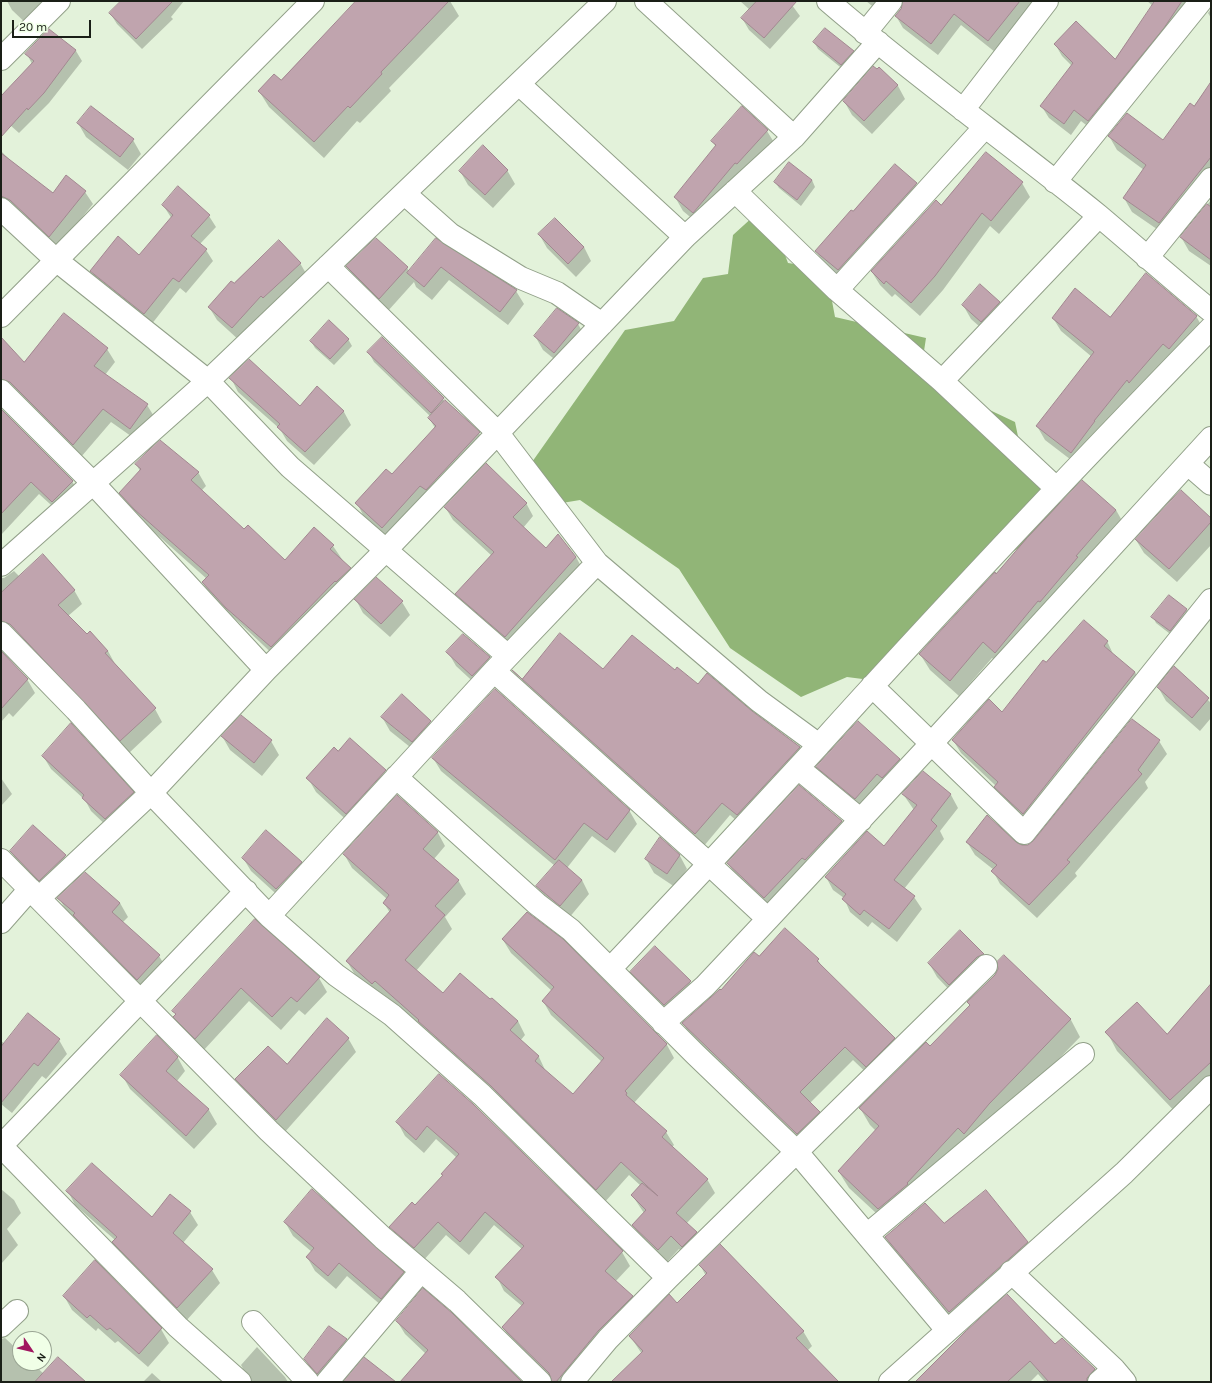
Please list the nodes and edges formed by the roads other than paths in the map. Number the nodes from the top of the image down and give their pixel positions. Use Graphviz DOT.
graph roads {
  1 [pos="59,1"];
  2 [pos="313,1"];
  3 [pos="605,1"];
  4 [pos="646,1"];
  5 [pos="828,1"];
  6 [pos="892,1"];
  7 [pos="1047,1"];
  8 [pos="1201,1"];
  9 [pos="871,38"];
  10 [pos="1,59"];
  11 [pos="519,84"];
  12 [pos="963,110"];
  13 [pos="984,128"];
  14 [pos="794,137"];
  15 [pos="1211,179"];
  16 [pos="1055,182"];
  17 [pos="735,191"];
  18 [pos="405,194"];
  19 [pos="1,209"];
  20 [pos="1099,216"];
  21 [pos="685,238"];
  22 [pos="1147,258"];
  23 [pos="56,260"];
  24 [pos="328,266"];
  25 [pos="837,290"];
  26 [pos="1211,311"];
  27 [pos="1,316"];
  28 [pos="602,324"];
  29 [pos="1211,328"];
  30 [pos="208,381"];
  31 [pos="942,381"];
  32 [pos="1,391"];
  33 [pos="497,432"];
  34 [pos="1211,438"];
  35 [pos="1188,464"];
  36 [pos="92,482"];
  37 [pos="1211,484"];
  38 [pos="1056,488"];
  39 [pos="385,551"];
  40 [pos="597,563"];
  41 [pos="1,565"];
  42 [pos="1211,600"];
  43 [pos="1,633"];
  44 [pos="501,664"];
  45 [pos="266,670"];
  46 [pos="872,686"];
  47 [pos="931,744"];
  48 [pos="819,746"];
  49 [pos="798,768"];
  50 [pos="396,777"];
  51 [pos="151,794"];
  52 [pos="860,820"];
  53 [pos="1,860"];
  54 [pos="709,864"];
  55 [pos="246,892"];
  56 [pos="35,894"];
  57 [pos="269,916"];
  58 [pos="768,919"];
  59 [pos="1,922"];
  60 [pos="986,966"];
  61 [pos="610,969"];
  62 [pos="140,1002"];
  63 [pos="664,1023"];
  64 [pos="1083,1054"];
  65 [pos="1211,1087"];
  66 [pos="1,1146"];
  67 [pos="797,1152"];
  68 [pos="867,1235"];
  69 [pos="421,1271"];
  70 [pos="1011,1272"];
  71 [pos="668,1278"];
  72 [pos="17,1311"];
  73 [pos="253,1322"];
  74 [pos="1,1326"];
  75 [pos="947,1330"];
  76 [pos="1113,1378"];
  77 [pos="240,1382"];
  78 [pos="308,1382"];
  79 [pos="327,1382"];
  80 [pos="540,1382"];
  81 [pos="572,1382"];
  82 [pos="890,1382"];
  1 -- 10 [label="street"];
  2 -- 23 [label="street"];
  3 -- 11 [label="street"];
  4 -- 14 [label="street"];
  5 -- 9 [label="street"];
  6 -- 9 [label="street"];
  7 -- 12 [label="street"];
  8 -- 16 [label="street"];
  9 -- 12 [label="street"];
  9 -- 14 [label="street"];
  11 -- 18 [label="street"];
  11 -- 21 [label="street"];
  12 -- 13 [label="street"];
  13 -- 16 [label="street"];
  13 -- 25 [label="street"];
  14 -- 17 [label="street"];
  15 -- 22 [label="street"];
  16 -- 20 [label="street"];
  17 -- 21 [label="street"];
  17 -- 25 [label="street"];
  18 -- 24 [label="street"];
  18 -- 28 [label="street"];
  19 -- 23 [label="street"];
  20 -- 22 [label="street"];
  20 -- 31 [label="street"];
  21 -- 28 [label="street"];
  22 -- 26 [label="street"];
  23 -- 27 [label="street"];
  23 -- 30 [label="street"];
  24 -- 30 [label="street"];
  24 -- 33 [label="street"];
  25 -- 31 [label="street"];
  28 -- 33 [label="street"];
  29 -- 38 [label="street"];
  30 -- 36 [label="street"];
  30 -- 39 [label="street"];
  31 -- 38 [label="street"];
  32 -- 36 [label="street"];
  33 -- 39 [label="street"];
  33 -- 40 [label="street"];
  34 -- 35 [label="street"];
  35 -- 37 [label="street"];
  35 -- 47 [label="street"];
  36 -- 41 [label="street"];
  36 -- 45 [label="street"];
  38 -- 46 [label="street"];
  39 -- 44 [label="street"];
  39 -- 45 [label="street"];
  40 -- 44 [label="street"];
  40 -- 48 [label="street"];
  42 -- 47 [label="street"];
  43 -- 51 [label="street"];
  44 -- 50 [label="street"];
  44 -- 54 [label="street"];
  45 -- 51 [label="street"];
  46 -- 47 [label="street"];
  46 -- 48 [label="street"];
  47 -- 52 [label="street"];
  48 -- 49 [label="street"];
  49 -- 52 [label="street"];
  49 -- 54 [label="street"];
  50 -- 57 [label="street"];
  50 -- 61 [label="street"];
  51 -- 55 [label="street"];
  51 -- 56 [label="street"];
  52 -- 58 [label="street"];
  53 -- 56 [label="street"];
  54 -- 58 [label="street"];
  54 -- 61 [label="street"];
  55 -- 57 [label="street"];
  55 -- 62 [label="street"];
  56 -- 59 [label="street"];
  56 -- 62 [label="street"];
  57 -- 71 [label="street"];
  58 -- 63 [label="street"];
  60 -- 67 [label="street"];
  61 -- 63 [label="street"];
  62 -- 66 [label="street"];
  62 -- 69 [label="street"];
  63 -- 67 [label="street"];
  64 -- 68 [label="street"];
  65 -- 70 [label="street"];
  66 -- 77 [label="street"];
  67 -- 68 [label="street"];
  67 -- 71 [label="street"];
  68 -- 75 [label="street"];
  69 -- 79 [label="street"];
  69 -- 80 [label="street"];
  70 -- 75 [label="street"];
  70 -- 76 [label="street"];
  71 -- 81 [label="street"];
  72 -- 74 [label="street"];
  73 -- 78 [label="street"];
  75 -- 82 [label="street"];
}
